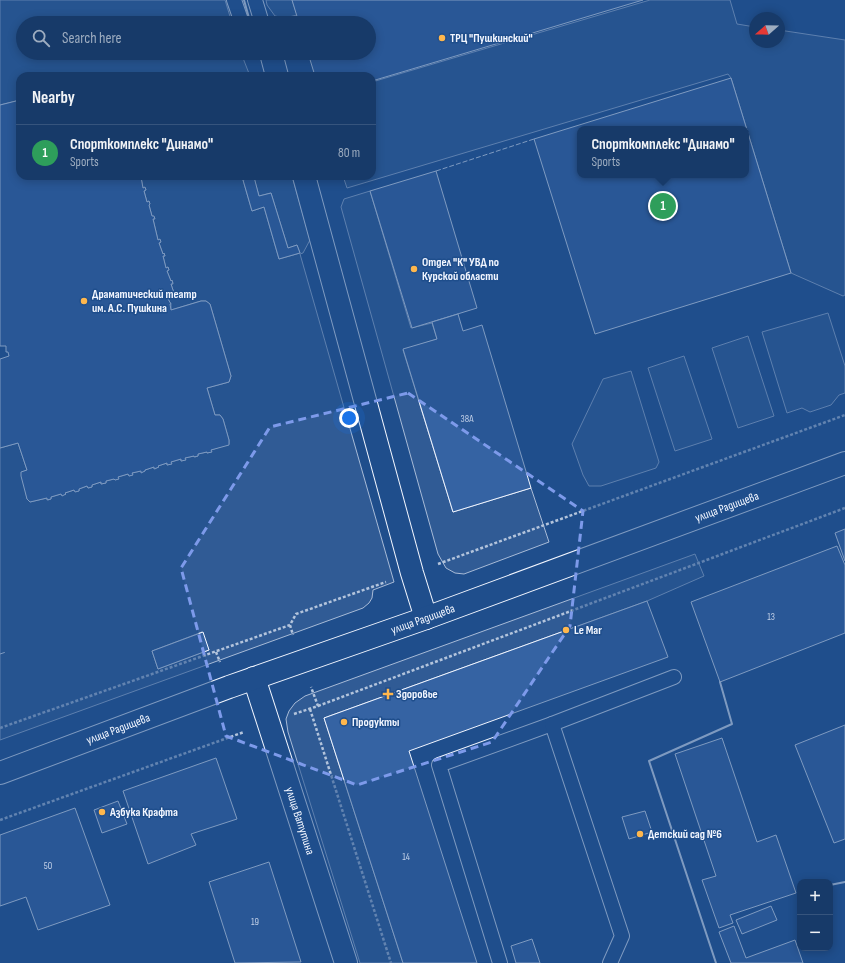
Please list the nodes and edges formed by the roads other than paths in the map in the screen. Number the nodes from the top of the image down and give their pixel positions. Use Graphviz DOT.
graph roads {
  1 [pos="234,0"];
  2 [pos="255,0"];
  3 [pos="240,16"];
  4 [pos="260,16"];
  5 [pos="305,180"];
  6 [pos="845,463"];
  7 [pos="426,618"];
  8 [pos="674,677"];
  9 [pos="254,678"];
  10 [pos="552,724"];
  11 [pos="0,773"];
  12 [pos="346,963"];
  13 [pos="500,963"];
  14 [pos="610,963"];
  1 -- 3 [label="lane"];
  2 -- 4 [label="lane"];
  5 -- 7 [label="main road"];
  6 -- 7 [label="main road, улица Радищева"];
  7 -- 9 [label="main road, улица Радищева"];
  8 -- 10 [label="lane"];
  9 -- 11 [label="main road, улица Радищева"];
  9 -- 12 [label="main road, улица Ватутина"];
  10 -- 13 [label="lane"];
  10 -- 14 [label="lane"];
}
